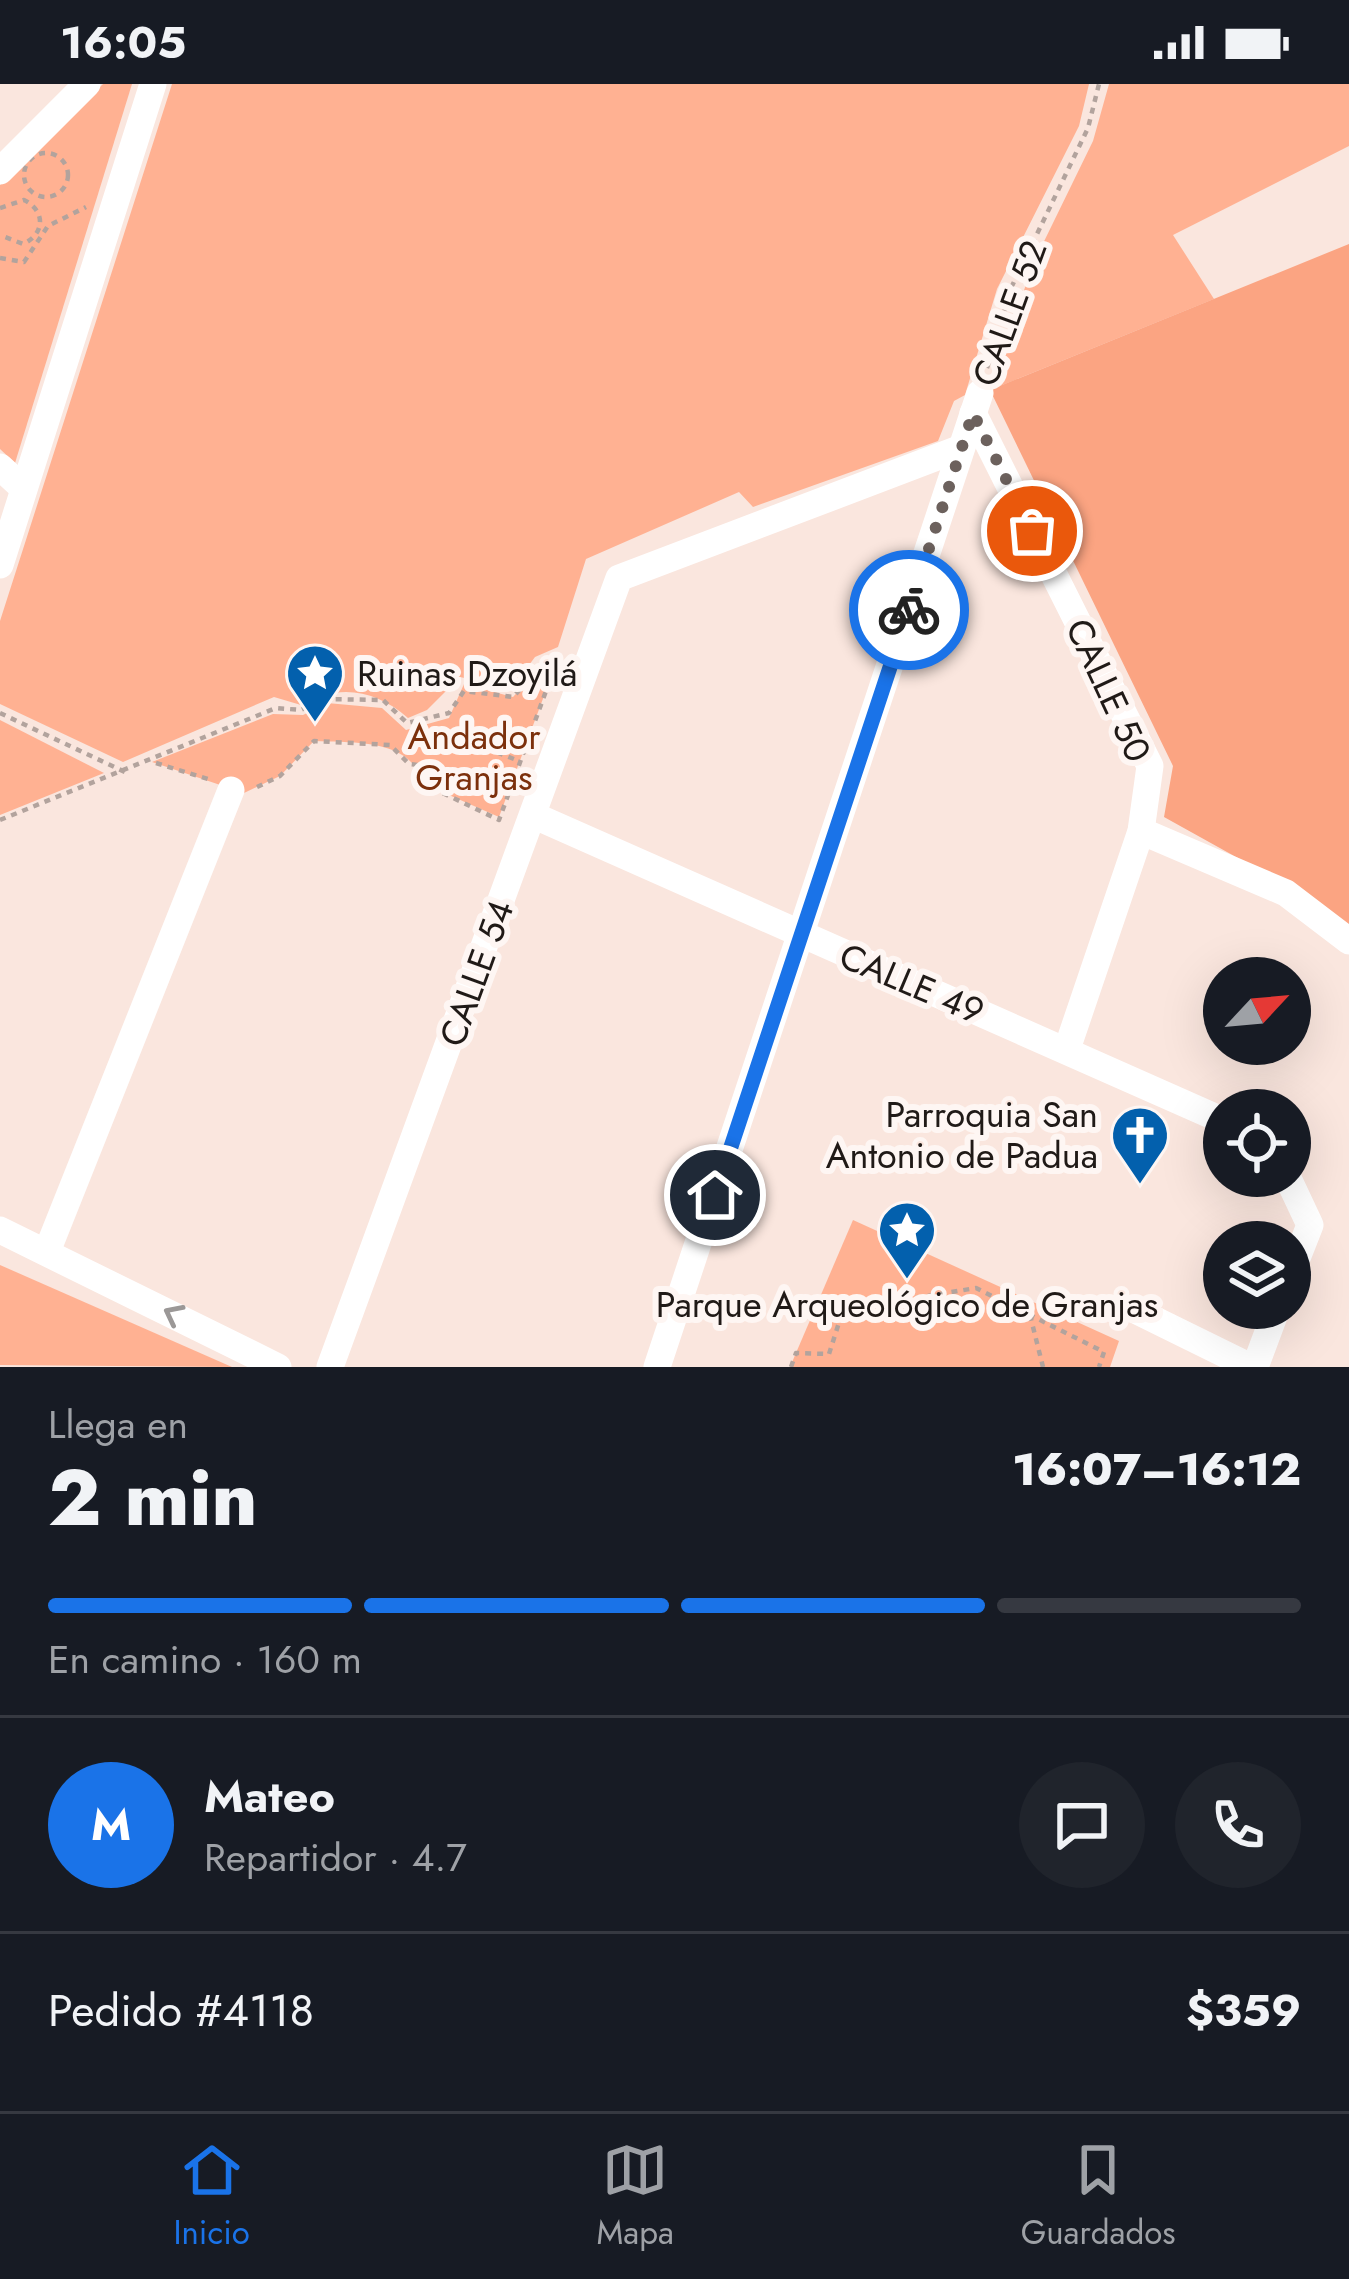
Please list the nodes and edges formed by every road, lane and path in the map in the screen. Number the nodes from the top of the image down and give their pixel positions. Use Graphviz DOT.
graph roads {
  1 [pos="87,84"];
  2 [pos="153,84"];
  3 [pos="1099,84"];
  4 [pos="0,171"];
  5 [pos="118,192"];
  6 [pos="34,194"];
  7 [pos="31,203"];
  8 [pos="0,208"];
  9 [pos="0,235"];
  10 [pos="0,258"];
  11 [pos="976,403"];
  12 [pos="962,448"];
  13 [pos="0,467"];
  14 [pos="23,488"];
  15 [pos="0,565"];
  16 [pos="0,713"];
  17 [pos="486,748"];
  18 [pos="520,761"];
  19 [pos="152,762"];
  20 [pos="126,772"];
  21 [pos="231,790"];
  22 [pos="535,816"];
  23 [pos="0,820"];
  24 [pos="1141,831"];
  25 [pos="802,936"];
  26 [pos="1349,941"];
  27 [pos="1067,1048"];
  28 [pos="1203,1111"];
  29 [pos="0,1229"];
  30 [pos="48,1249"];
  31 [pos="1137,1311"];
  32 [pos="1030,1315"];
  33 [pos="1268,1329"];
  34 [pos="278,1367"];
  35 [pos="331,1367"];
  36 [pos="657,1367"];
  37 [pos="791,1367"];
  38 [pos="1043,1367"];
  39 [pos="1099,1367"];
  40 [pos="1253,1367"];
  1 -- 4 [label="street"];
  2 -- 5 [label="street"];
  3 -- 11 [label="path, CALLE 52"];
  5 -- 10 [label="path"];
  5 -- 14 [label="street"];
  6 -- 6 [label="path"];
  6 -- 7 [label="path"];
  7 -- 8 [label="path"];
  7 -- 9 [label="path"];
  11 -- 12 [label="street, CALLE 52"];
  11 -- 24 [label="street, CALLE 50"];
  12 -- 22 [label="street, CALLE 54"];
  12 -- 25 [label="street, CALLE 52"];
  13 -- 14 [label="street"];
  14 -- 15 [label="street"];
  16 -- 20 [label="path"];
  17 -- 18 [label="path"];
  18 -- 19 [label="path"];
  18 -- 21 [label="path"];
  19 -- 20 [label="path"];
  19 -- 21 [label="path"];
  20 -- 23 [label="path"];
  21 -- 30 [label="street"];
  22 -- 25 [label="street, CALLE 49"];
  22 -- 35 [label="street, CALLE 54"];
  24 -- 26 [label="street"];
  24 -- 27 [label="street, CALLE 50"];
  25 -- 27 [label="street, CALLE 49"];
  25 -- 36 [label="street, CALLE 52"];
  27 -- 28 [label="street, CALLE 49"];
  29 -- 30 [label="street"];
  34 -- 30 [label="street, one-way"];
  31 -- 40 [label="street"];
  32 -- 37 [label="path"];
  32 -- 38 [label="path"];
  32 -- 39 [label="path"];
  33 -- 40 [label="street"];
}
